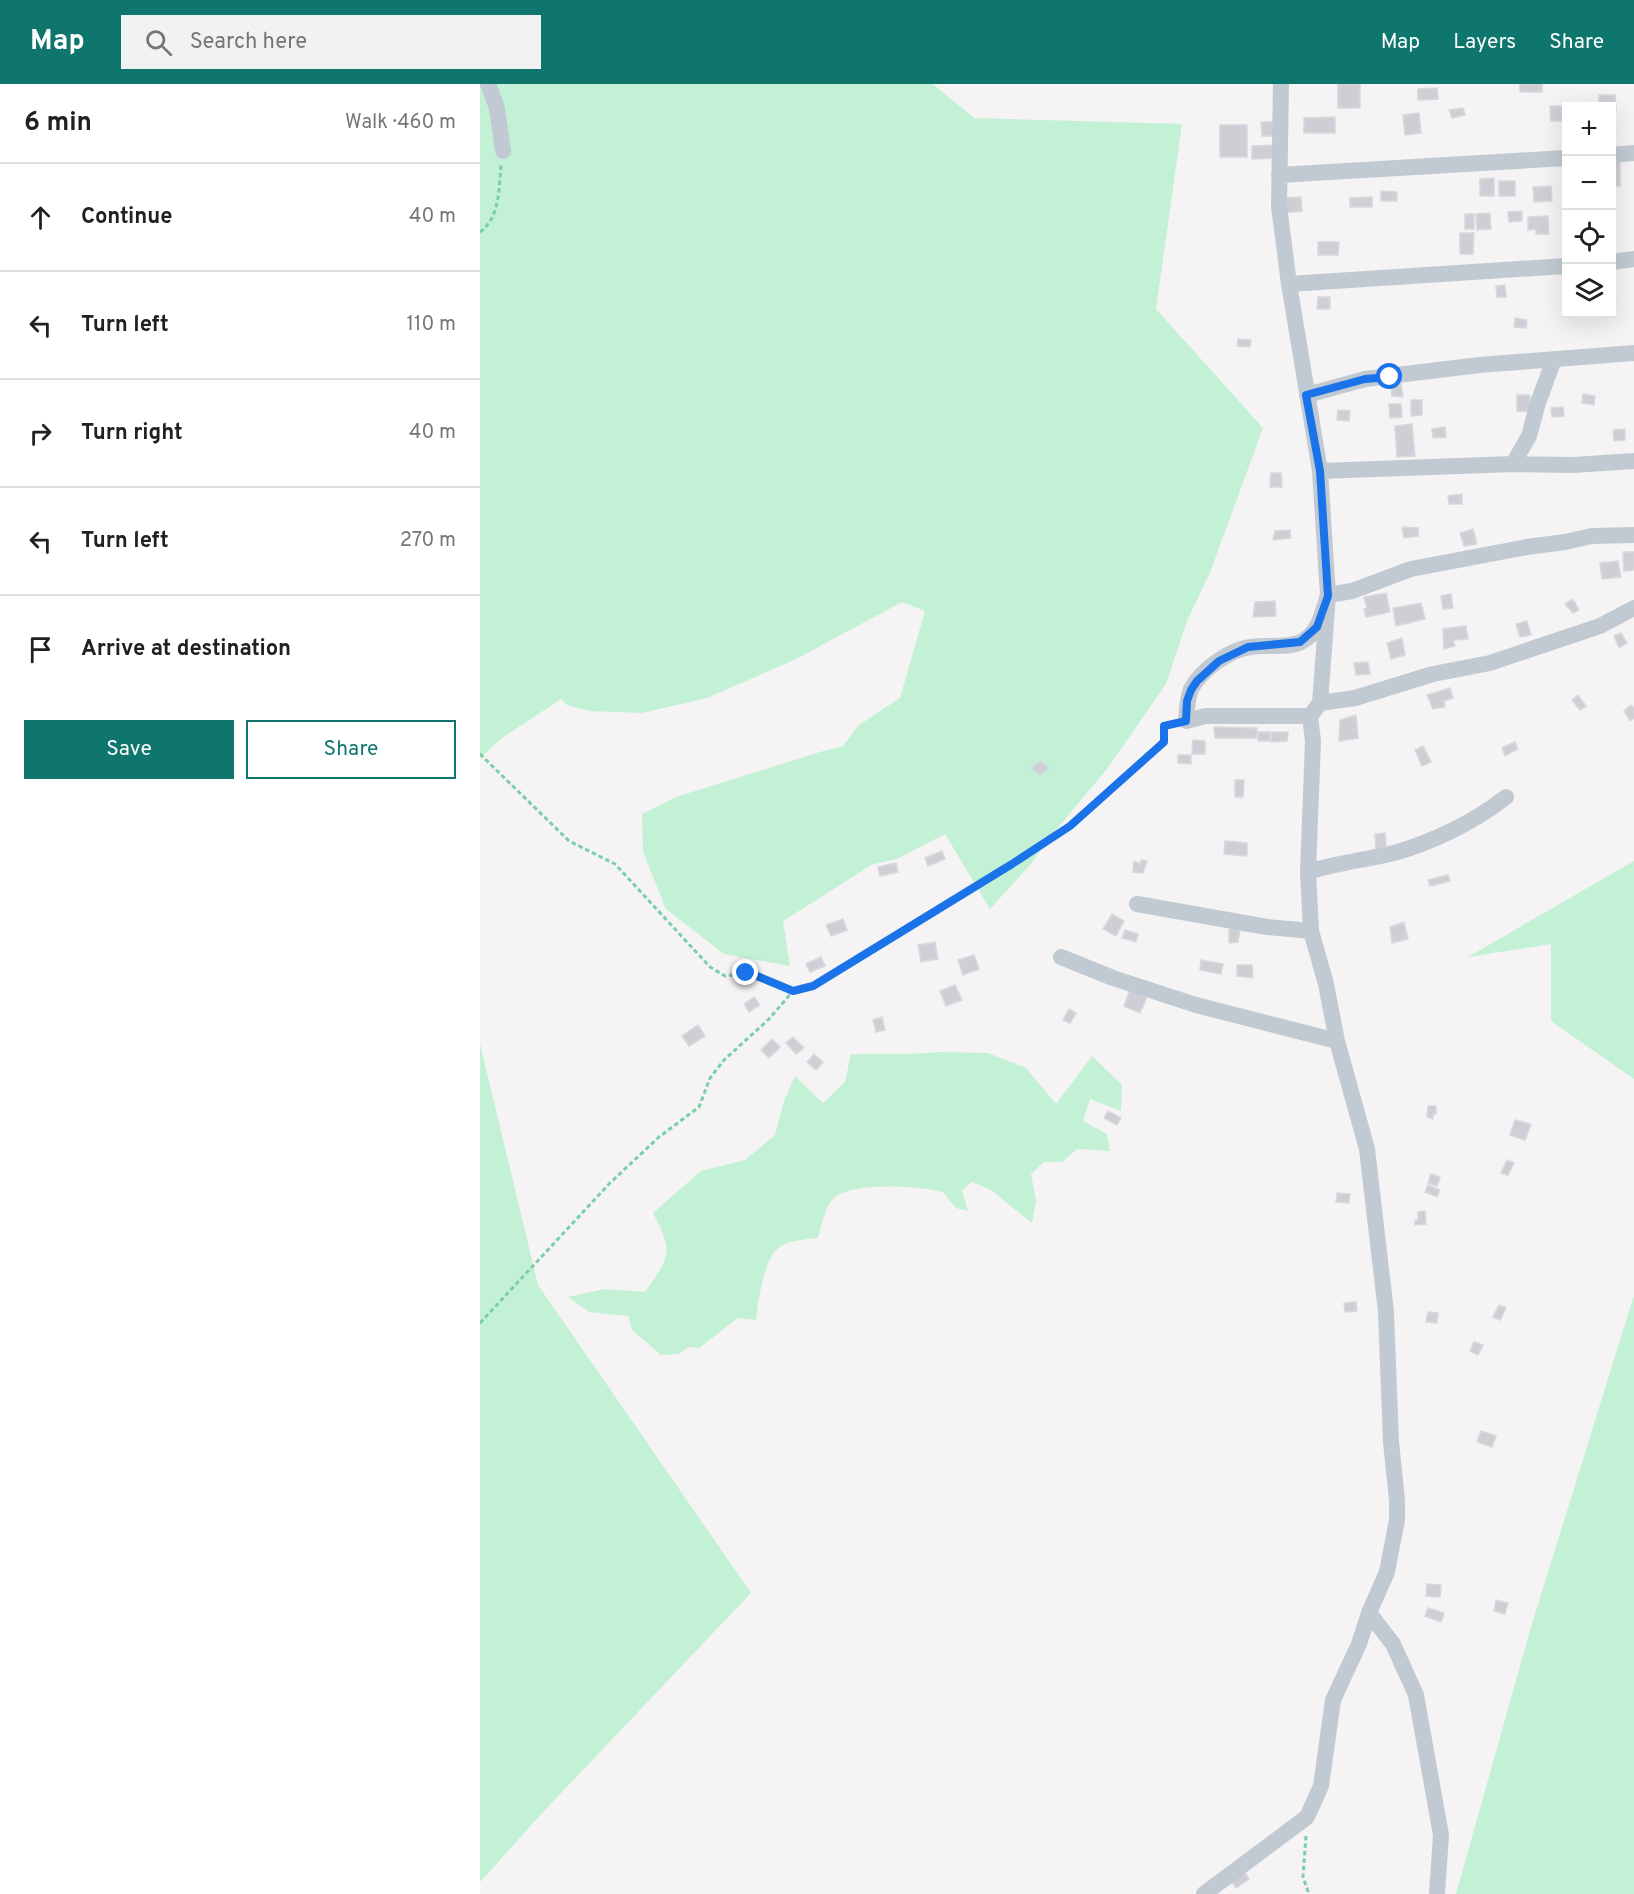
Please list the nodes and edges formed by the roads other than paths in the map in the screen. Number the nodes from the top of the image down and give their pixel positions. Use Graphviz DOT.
graph roads {
  1 [pos="488,84"];
  2 [pos="1281,84"];
  3 [pos="503,151"];
  4 [pos="1634,153"];
  5 [pos="1616,155"];
  6 [pos="1562,158"];
  7 [pos="1279,175"];
  8 [pos="1634,259"];
  9 [pos="1616,261"];
  10 [pos="1562,266"];
  11 [pos="1289,284"];
  12 [pos="1634,353"];
  13 [pos="1554,359"];
  14 [pos="1306,395"];
  15 [pos="1634,460"];
  16 [pos="1513,464"];
  17 [pos="1320,471"];
  18 [pos="1634,535"];
  19 [pos="1328,596"];
  20 [pos="1634,608"];
  21 [pos="1315,710"];
  22 [pos="1506,797"];
  23 [pos="1308,872"];
  24 [pos="1137,904"];
  25 [pos="1311,931"];
  26 [pos="1061,957"];
  27 [pos="1337,1041"];
  28 [pos="1369,1613"];
  29 [pos="1204,1894"];
  30 [pos="1437,1894"];
  1 -- 3 [label="street"];
  2 -- 7 [label="street"];
  4 -- 5 [label="street"];
  6 -- 7 [label="street"];
  7 -- 11 [label="street"];
  8 -- 9 [label="street"];
  10 -- 11 [label="street"];
  11 -- 14 [label="street"];
  12 -- 13 [label="street"];
  13 -- 14 [label="street"];
  13 -- 16 [label="street"];
  14 -- 17 [label="street"];
  15 -- 16 [label="street"];
  16 -- 17 [label="street"];
  17 -- 19 [label="street"];
  18 -- 19 [label="street"];
  19 -- 21 [label="street"];
  19 -- 21 [label="street"];
  20 -- 21 [label="street"];
  21 -- 23 [label="street"];
  22 -- 23 [label="street"];
  23 -- 25 [label="street"];
  24 -- 25 [label="street"];
  25 -- 27 [label="street"];
  26 -- 27 [label="street"];
  27 -- 28 [label="street"];
  28 -- 29 [label="street"];
  28 -- 30 [label="street"];
}
